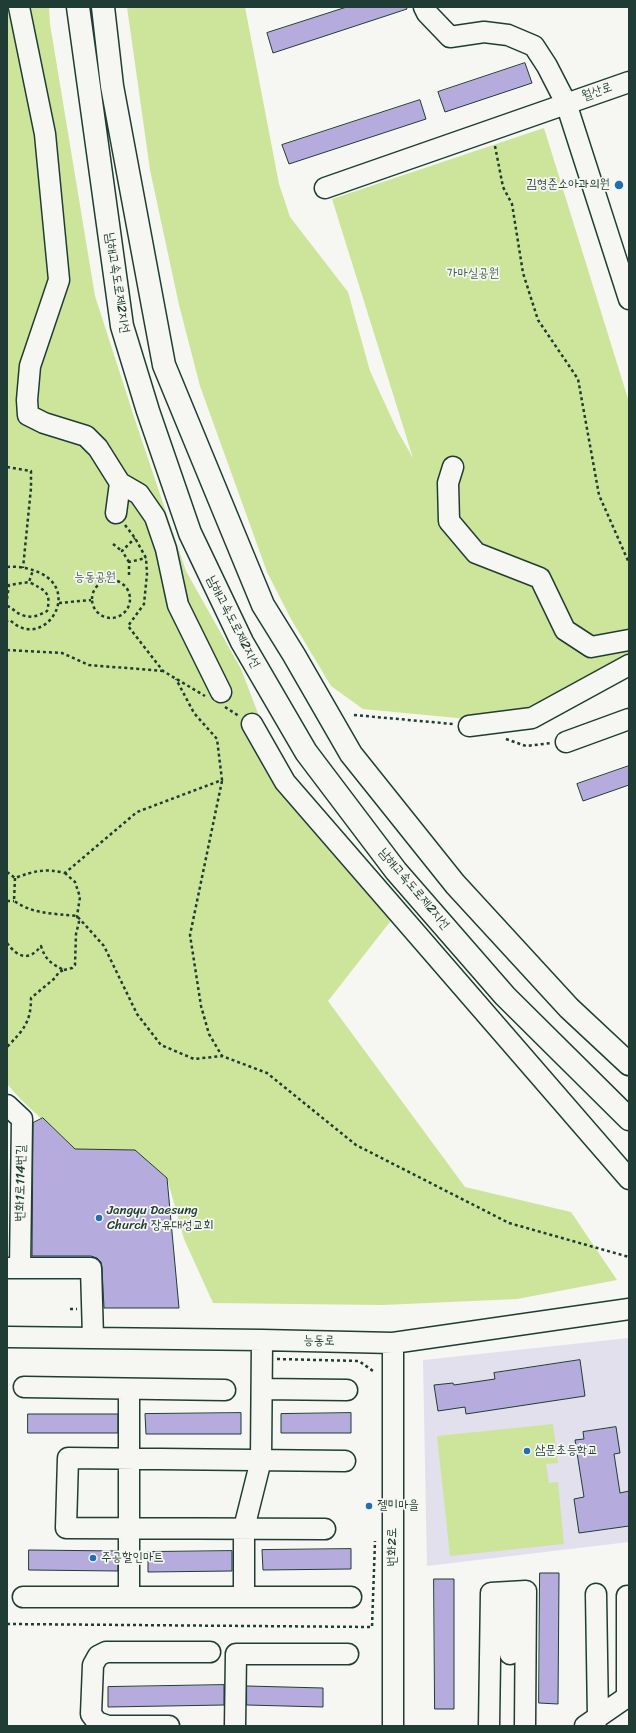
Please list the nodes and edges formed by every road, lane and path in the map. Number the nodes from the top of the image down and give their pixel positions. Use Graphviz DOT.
graph roads {
  1 [pos="19,7"];
  2 [pos="78,7"];
  3 [pos="104,7"];
  4 [pos="424,7"];
  5 [pos="629,82"];
  6 [pos="566,103"];
  7 [pos="491,130"];
  8 [pos="325,188"];
  9 [pos="629,299"];
  10 [pos="7,467"];
  11 [pos="453,467"];
  12 [pos="120,483"];
  13 [pos="116,513"];
  14 [pos="135,538"];
  15 [pos="113,544"];
  16 [pos="122,552"];
  17 [pos="146,558"];
  18 [pos="129,562"];
  19 [pos="629,563"];
  20 [pos="7,567"];
  21 [pos="23,568"];
  22 [pos="33,570"];
  23 [pos="128,575"];
  24 [pos="29,582"];
  25 [pos="8,585"];
  26 [pos="7,599"];
  27 [pos="91,600"];
  28 [pos="59,603"];
  29 [pos="7,606"];
  30 [pos="7,621"];
  31 [pos="128,626"];
  32 [pos="629,640"];
  33 [pos="7,650"];
  34 [pos="629,665"];
  35 [pos="163,671"];
  36 [pos="176,679"];
  37 [pos="221,692"];
  38 [pos="354,715"];
  39 [pos="629,719"];
  40 [pos="252,724"];
  41 [pos="469,726"];
  42 [pos="566,742"];
  43 [pos="526,746"];
  44 [pos="222,780"];
  45 [pos="7,872"];
  46 [pos="65,873"];
  47 [pos="15,878"];
  48 [pos="7,901"];
  49 [pos="14,901"];
  50 [pos="77,916"];
  51 [pos="7,943"];
  52 [pos="64,970"];
  53 [pos="7,1047"];
  54 [pos="222,1056"];
  55 [pos="629,1064"];
  56 [pos="7,1105"];
  57 [pos="629,1118"];
  58 [pos="629,1179"];
  59 [pos="629,1257"];
  60 [pos="13,1268"];
  61 [pos="629,1309"];
  62 [pos="7,1337"];
  63 [pos="93,1338"];
  64 [pos="393,1343"];
  65 [pos="262,1349"];
  66 [pos="373,1371"];
  67 [pos="24,1387"];
  68 [pos="129,1389"];
  69 [pos="262,1389"];
  70 [pos="226,1390"];
  71 [pos="347,1390"];
  72 [pos="129,1459"];
  73 [pos="262,1460"];
  74 [pos="345,1461"];
  75 [pos="129,1528"];
  76 [pos="244,1528"];
  77 [pos="325,1529"];
  78 [pos="596,1594"];
  79 [pos="627,1596"];
  80 [pos="23,1597"];
  81 [pos="129,1597"];
  82 [pos="244,1597"];
  83 [pos="351,1597"];
  84 [pos="508,1607"];
  85 [pos="7,1624"];
  86 [pos="372,1627"];
  87 [pos="210,1652"];
  88 [pos="348,1654"];
  89 [pos="490,1654"];
  90 [pos="518,1654"];
  91 [pos="628,1697"];
  92 [pos="591,1722"];
  93 [pos="115,1726"];
  94 [pos="169,1726"];
  95 [pos="235,1726"];
  96 [pos="393,1726"];
  97 [pos="488,1726"];
  98 [pos="524,1726"];
  1 -- 12 [label="street"];
  2 -- 57 [label="highway, 남해고속도로제2지선"];
  3 -- 55 [label="highway"];
  4 -- 6 [label="street"];
  5 -- 6 [label="street, 월산로"];
  6 -- 7 [label="street, 월산로"];
  6 -- 9 [label="street"];
  7 -- 8 [label="street, 월산로"];
  7 -- 19 [label="path"];
  10 -- 21 [label="path"];
  11 -- 32 [label="street"];
  12 -- 13 [label="street"];
  12 -- 37 [label="street"];
  13 -- 14 [label="path"];
  14 -- 16 [label="path"];
  14 -- 17 [label="path"];
  15 -- 16 [label="path"];
  16 -- 18 [label="path"];
  17 -- 18 [label="path"];
  17 -- 31 [label="path"];
  18 -- 23 [label="path"];
  20 -- 21 [label="path"];
  21 -- 22 [label="path"];
  22 -- 24 [label="path"];
  22 -- 28 [label="path"];
  24 -- 25 [label="path"];
  24 -- 29 [label="path"];
  25 -- 26 [label="path"];
  27 -- 27 [label="path"];
  27 -- 28 [label="path"];
  28 -- 30 [label="path"];
  33 -- 35 [label="path"];
  34 -- 41 [label="street"];
  36 -- 44 [label="path"];
  38 -- 41 [label="path"];
  39 -- 42 [label="street"];
  40 -- 58 [label="street"];
  42 -- 43 [label="path"];
  44 -- 46 [label="path"];
  44 -- 54 [label="path"];
  45 -- 47 [label="path"];
  46 -- 47 [label="path"];
  46 -- 50 [label="path"];
  47 -- 49 [label="path"];
  48 -- 49 [label="path"];
  49 -- 50 [label="path"];
  50 -- 52 [label="path"];
  50 -- 54 [label="path"];
  51 -- 52 [label="path"];
  52 -- 53 [label="path"];
  54 -- 59 [label="path"];
  56 -- 60 [label="street, 번화1로114번길"];
  60 -- 63 [label="street, 번화1로114번길"];
  61 -- 64 [label="street, 능동로"];
  62 -- 63 [label="street, 능동로"];
  63 -- 65 [label="street, 능동로"];
  64 -- 65 [label="street, 능동로"];
  64 -- 96 [label="street, 번화2로"];
  65 -- 66 [label="path"];
  65 -- 69 [label="street"];
  67 -- 68 [label="street"];
  68 -- 70 [label="street"];
  68 -- 72 [label="street"];
  69 -- 71 [label="street"];
  69 -- 73 [label="street"];
  72 -- 73 [label="street"];
  72 -- 75 [label="street"];
  72 -- 75 [label="street"];
  73 -- 74 [label="street"];
  73 -- 76 [label="street"];
  75 -- 76 [label="street"];
  75 -- 81 [label="street"];
  76 -- 77 [label="street"];
  76 -- 82 [label="street"];
  78 -- 92 [label="street"];
  79 -- 91 [label="street"];
  80 -- 81 [label="street"];
  81 -- 82 [label="street"];
  82 -- 83 [label="street"];
  84 -- 90 [label="street"];
  85 -- 86 [label="path"];
  87 -- 93 [label="street"];
  88 -- 95 [label="street"];
  89 -- 90 [label="street"];
  89 -- 90 [label="street"];
  89 -- 97 [label="street"];
  90 -- 98 [label="street"];
  91 -- 92 [label="street"];
  93 -- 94 [label="street"];
}
